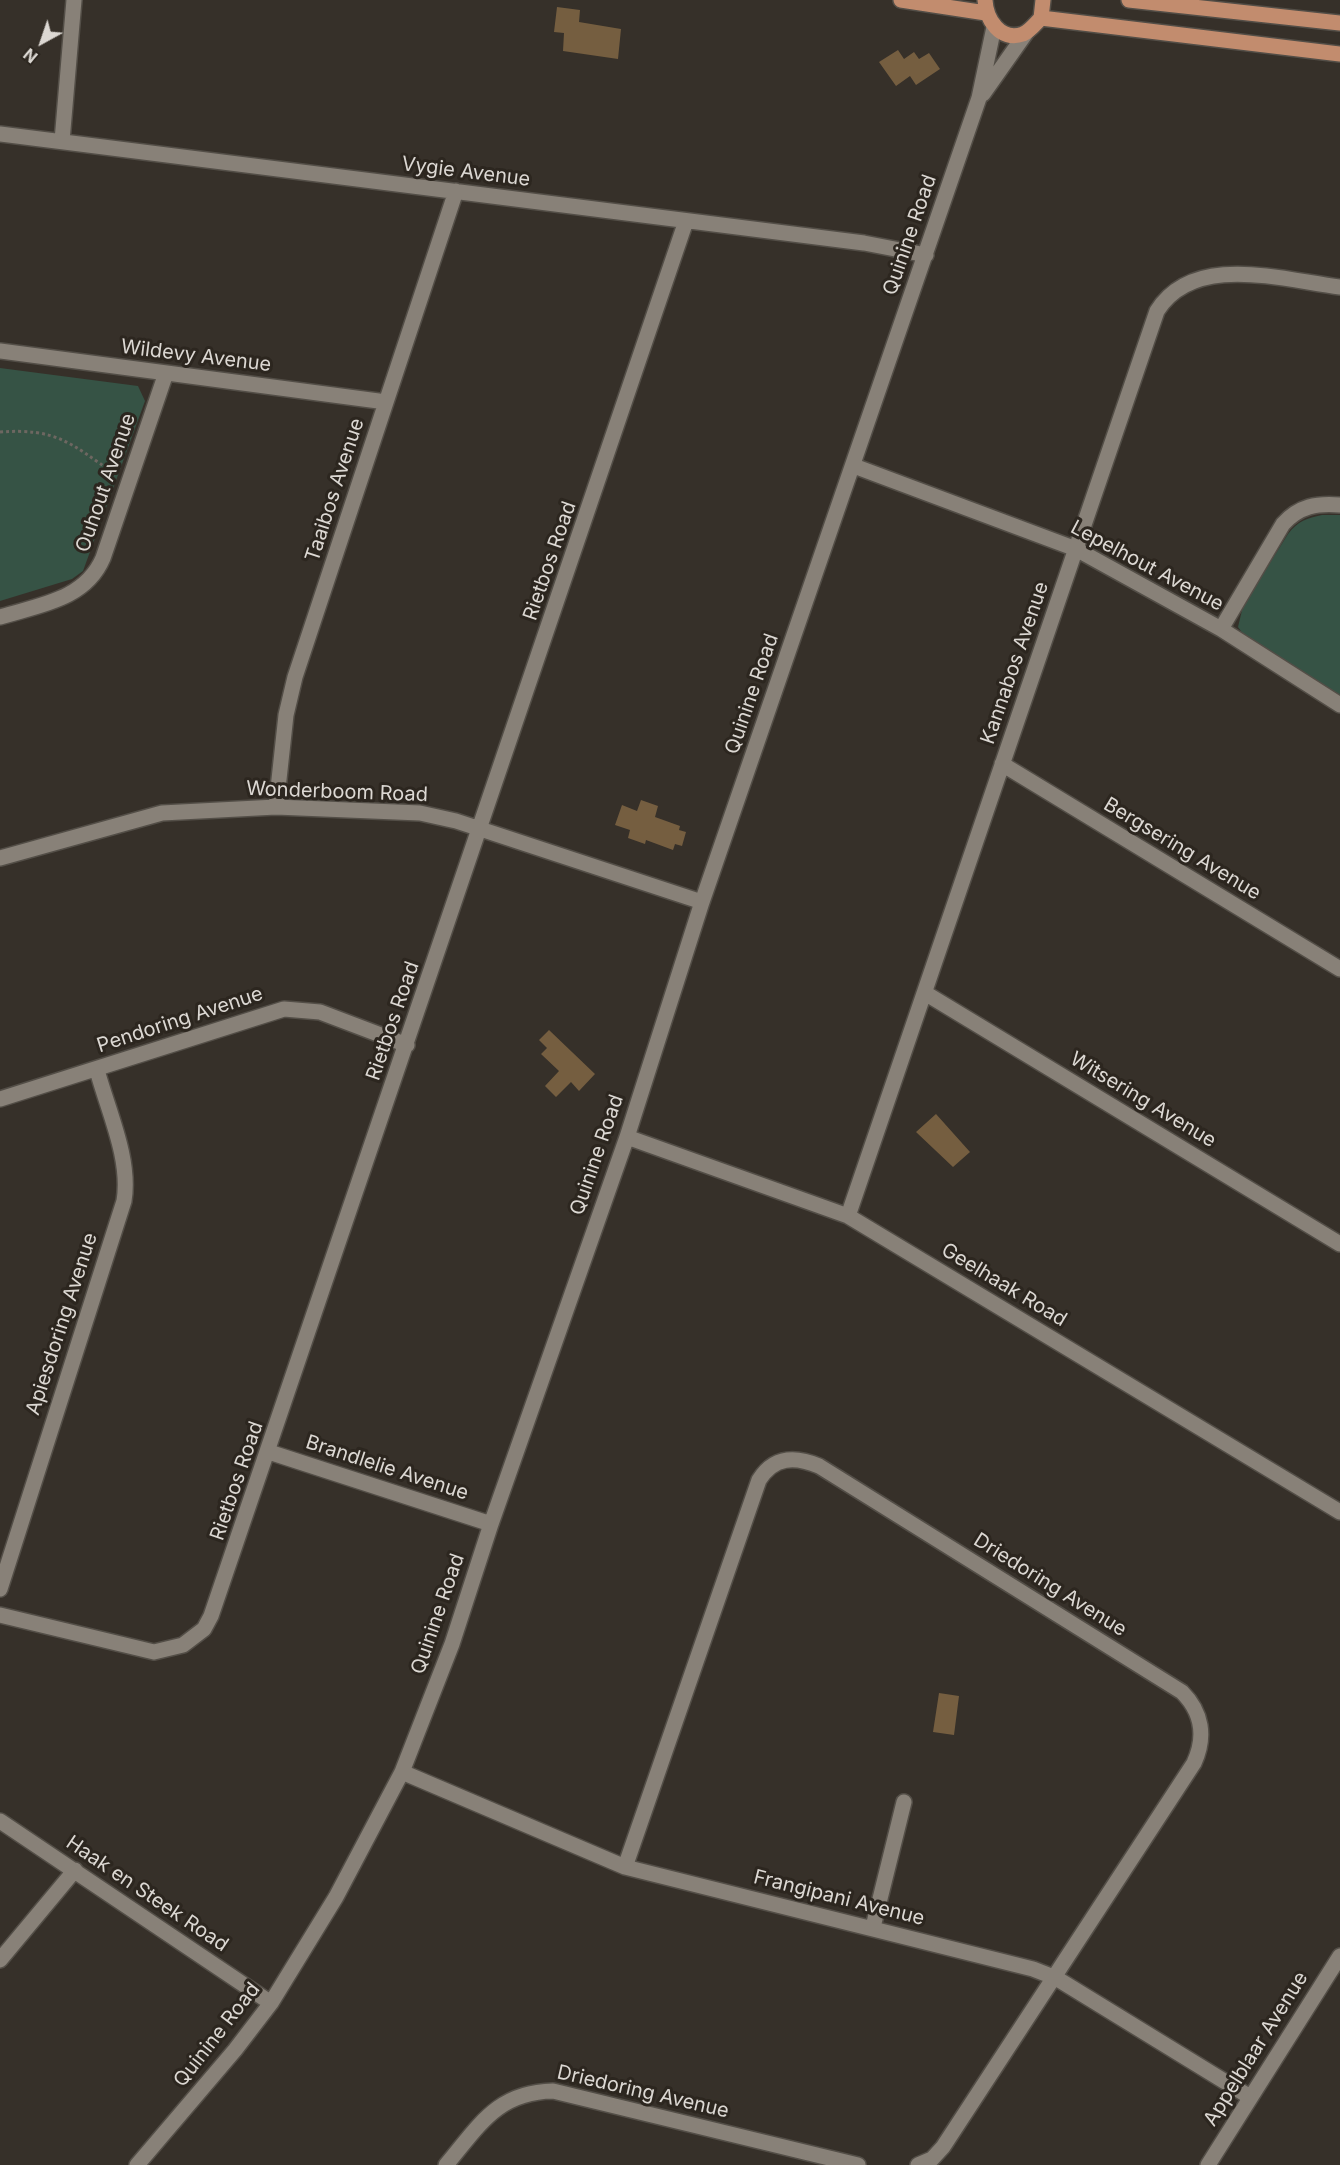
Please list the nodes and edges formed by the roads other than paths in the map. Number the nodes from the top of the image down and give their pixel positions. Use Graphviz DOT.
graph roads {
  1 [pos="75,0"];
  2 [pos="901,0"];
  3 [pos="1043,0"];
  4 [pos="1129,0"];
  5 [pos="986,6"];
  6 [pos="1041,18"];
  7 [pos="1340,22"];
  8 [pos="994,27"];
  9 [pos="1026,33"];
  10 [pos="1340,54"];
  11 [pos="979,98"];
  12 [pos="0,134"];
  13 [pos="62,141"];
  14 [pos="456,191"];
  15 [pos="686,221"];
  16 [pos="926,255"];
  17 [pos="1340,287"];
  18 [pos="0,351"];
  19 [pos="166,373"];
  20 [pos="386,402"];
  21 [pos="854,466"];
  22 [pos="1340,505"];
  23 [pos="1076,549"];
  24 [pos="0,617"];
  25 [pos="1221,629"];
  26 [pos="1340,705"];
  27 [pos="1002,764"];
  28 [pos="276,807"];
  29 [pos="481,829"];
  30 [pos="0,858"];
  31 [pos="702,902"];
  32 [pos="1340,969"];
  33 [pos="925,993"];
  34 [pos="407,1046"];
  35 [pos="97,1070"];
  36 [pos="0,1100"];
  37 [pos="627,1137"];
  38 [pos="848,1216"];
  39 [pos="1340,1244"];
  40 [pos="269,1452"];
  41 [pos="1340,1512"];
  42 [pos="491,1524"];
  43 [pos="0,1589"];
  44 [pos="0,1614"];
  45 [pos="402,1772"];
  46 [pos="904,1802"];
  47 [pos="0,1821"];
  48 [pos="625,1867"];
  49 [pos="75,1870"];
  50 [pos="873,1927"];
  51 [pos="1340,1956"];
  52 [pos="0,1960"];
  53 [pos="1056,1978"];
  54 [pos="271,2002"];
  55 [pos="1250,2097"];
  56 [pos="137,2165"];
  57 [pos="446,2165"];
  58 [pos="858,2165"];
  59 [pos="918,2165"];
  60 [pos="1208,2165"];
  1 -- 13 [label="street"];
  2 -- 5 [label="main road"];
  3 -- 6 [label="main road"];
  4 -- 7 [label="main road"];
  5 -- 8 [label="main road"];
  6 -- 9 [label="main road"];
  6 -- 10 [label="main road"];
  8 -- 9 [label="main road"];
  8 -- 11 [label="street, Quinine Road"];
  9 -- 11 [label="street, Quinine Road"];
  11 -- 16 [label="street, Quinine Road"];
  12 -- 13 [label="street, Vygie Avenue"];
  13 -- 14 [label="street, Vygie Avenue"];
  14 -- 15 [label="street, Vygie Avenue"];
  14 -- 20 [label="street, Taaibos Avenue"];
  15 -- 16 [label="street, Vygie Avenue"];
  15 -- 29 [label="street, Rietbos Road"];
  16 -- 21 [label="street, Quinine Road"];
  17 -- 23 [label="street, Kannabos Avenue"];
  18 -- 19 [label="street, Wildevy Avenue"];
  19 -- 20 [label="street, Wildevy Avenue"];
  19 -- 24 [label="street, Ouhout Avenue"];
  20 -- 28 [label="street, Taaibos Avenue"];
  21 -- 23 [label="street, Lepelhout Avenue"];
  21 -- 31 [label="street, Quinine Road"];
  22 -- 25 [label="street"];
  23 -- 25 [label="street, Lepelhout Avenue"];
  23 -- 27 [label="street, Kannabos Avenue"];
  25 -- 26 [label="street, Lepelhout Avenue"];
  27 -- 32 [label="street, Bergsering Avenue"];
  27 -- 33 [label="street, Kannabos Avenue"];
  28 -- 29 [label="street, Wonderboom Road"];
  28 -- 30 [label="street, Wonderboom Road"];
  29 -- 31 [label="street, Wonderboom Road"];
  29 -- 34 [label="street, Rietbos Road"];
  31 -- 37 [label="street, Quinine Road"];
  33 -- 38 [label="street, Kannabos Avenue"];
  33 -- 39 [label="street, Witsering Avenue"];
  34 -- 35 [label="street, Pendoring Avenue"];
  34 -- 40 [label="street, Rietbos Road"];
  35 -- 36 [label="street, Pendoring Avenue"];
  35 -- 43 [label="street, Apiesdoring Avenue"];
  37 -- 38 [label="street, Geelhaak Road"];
  37 -- 42 [label="street, Quinine Road"];
  38 -- 41 [label="street, Geelhaak Road"];
  40 -- 42 [label="street, Brandlelie Avenue"];
  40 -- 44 [label="street, Rietbos Road"];
  42 -- 45 [label="street, Quinine Road"];
  45 -- 48 [label="street, Frangipani Avenue"];
  45 -- 54 [label="street, Quinine Road"];
  46 -- 50 [label="street"];
  47 -- 49 [label="street, Haak en Steek Road"];
  48 -- 50 [label="street, Frangipani Avenue"];
  48 -- 53 [label="street, Driedoring Avenue"];
  49 -- 52 [label="street"];
  49 -- 54 [label="street, Haak en Steek Road"];
  50 -- 53 [label="street, Frangipani Avenue"];
  51 -- 55 [label="street, Appelblaar Avenue"];
  53 -- 55 [label="street, Frangipani Avenue"];
  53 -- 59 [label="street, Driedoring Avenue"];
  54 -- 56 [label="street, Quinine Road"];
  55 -- 60 [label="street, Appelblaar Avenue"];
  57 -- 58 [label="street, Driedoring Avenue"];
}
